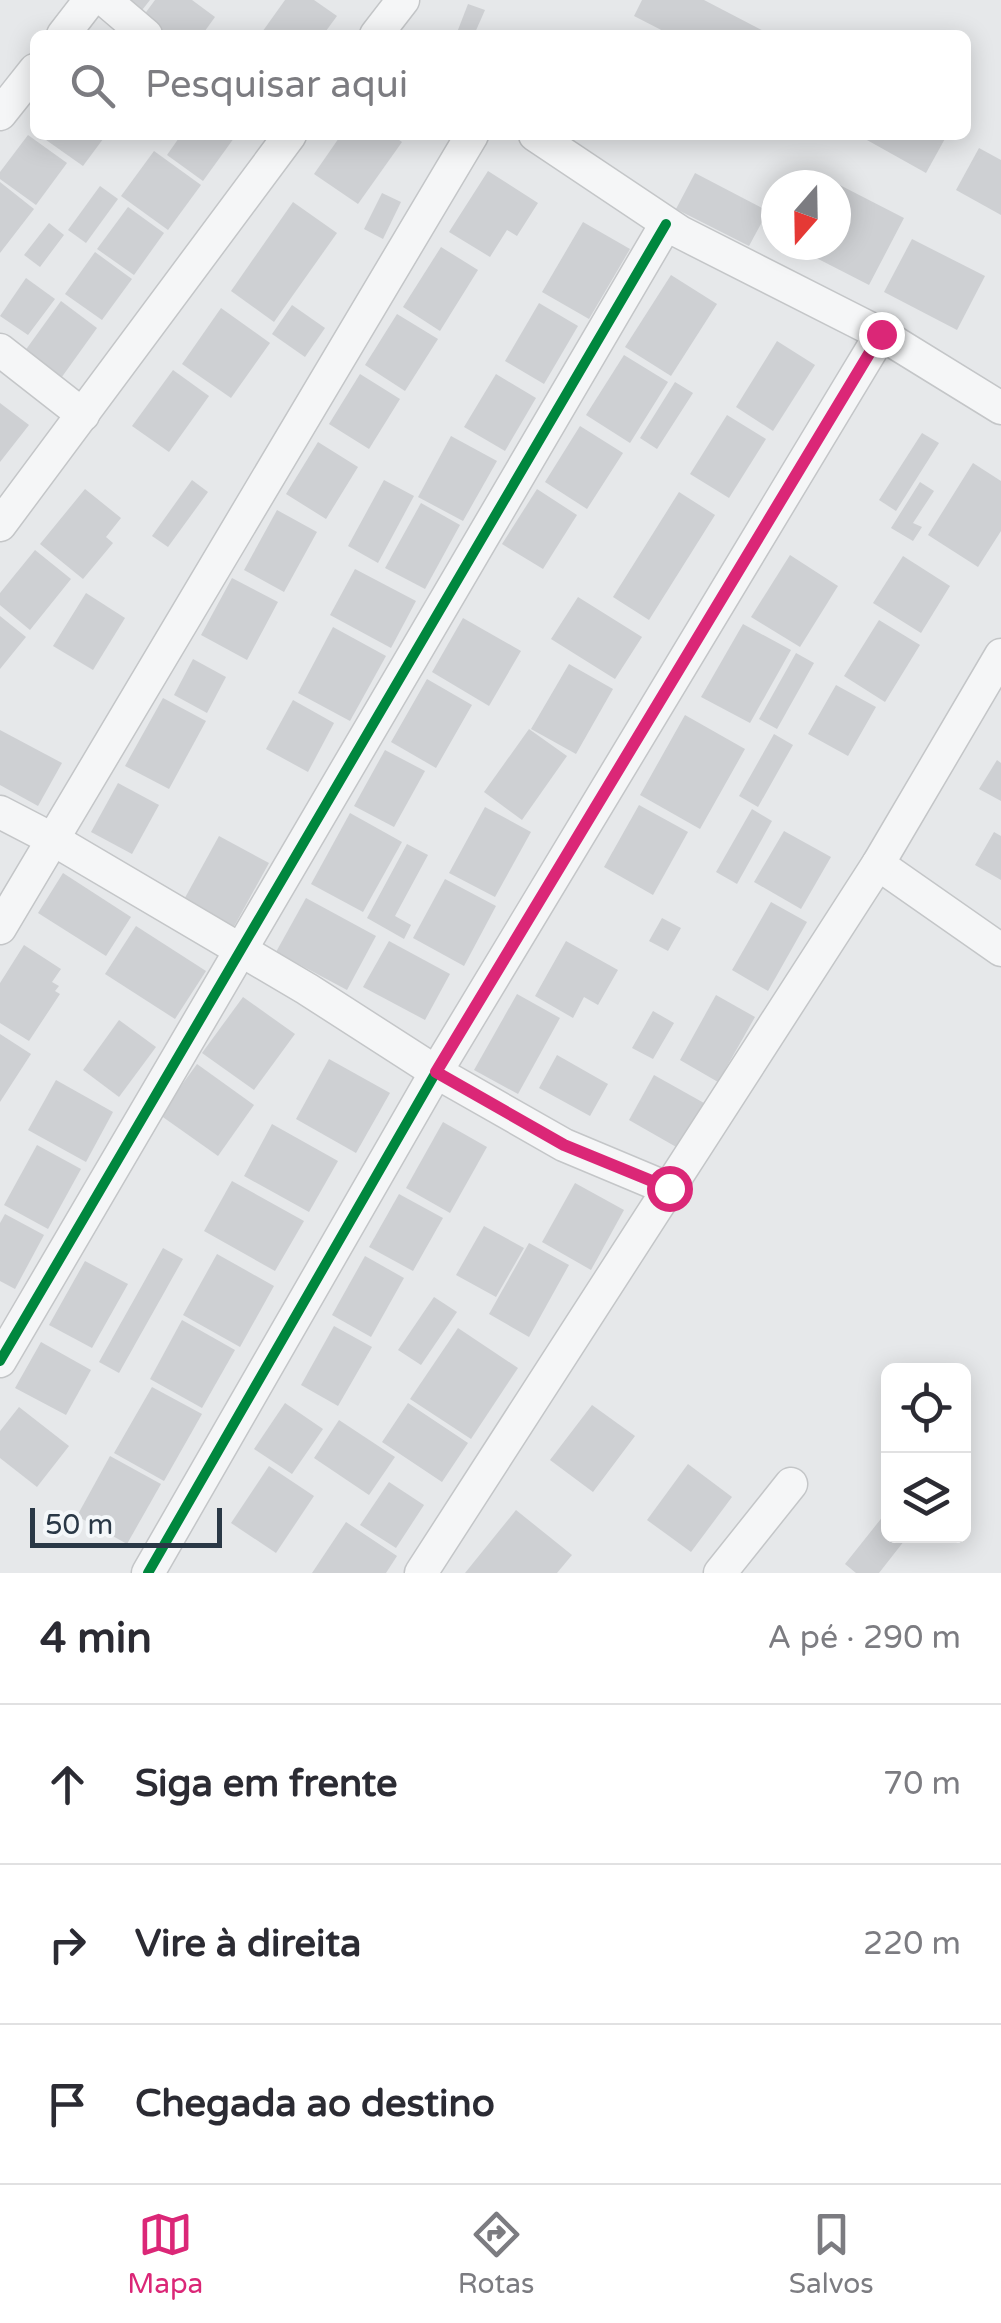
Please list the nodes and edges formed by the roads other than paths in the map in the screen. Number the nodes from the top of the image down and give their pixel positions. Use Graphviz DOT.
graph roads {
  1 [pos="90,0"];
  2 [pos="105,0"];
  3 [pos="403,0"];
  4 [pos="67,30"];
  5 [pos="140,30"];
  6 [pos="381,30"];
  7 [pos="30,76"];
  8 [pos="0,114"];
  9 [pos="277,140"];
  10 [pos="469,140"];
  11 [pos="542,140"];
  12 [pos="666,224"];
  13 [pos="881,334"];
  14 [pos="0,350"];
  15 [pos="1001,408"];
  16 [pos="83,415"];
  17 [pos="0,525"];
  18 [pos="1001,656"];
  19 [pos="0,812"];
  20 [pos="54,840"];
  21 [pos="878,864"];
  22 [pos="0,928"];
  23 [pos="1001,950"];
  24 [pos="241,951"];
  25 [pos="436,1072"];
  26 [pos="669,1188"];
  27 [pos="0,1361"];
  28 [pos="790,1484"];
  29 [pos="148,1573"];
  30 [pos="421,1573"];
  31 [pos="720,1573"];
  1 -- 4 [label="street"];
  2 -- 5 [label="street"];
  3 -- 6 [label="street"];
  7 -- 8 [label="street"];
  9 -- 16 [label="street"];
  10 -- 20 [label="street"];
  11 -- 12 [label="street"];
  12 -- 13 [label="street"];
  12 -- 24 [label="street"];
  13 -- 15 [label="street"];
  13 -- 25 [label="street"];
  14 -- 16 [label="street"];
  16 -- 17 [label="street"];
  18 -- 21 [label="street"];
  19 -- 20 [label="street"];
  20 -- 22 [label="street"];
  20 -- 24 [label="street"];
  21 -- 23 [label="street"];
  21 -- 26 [label="street"];
  24 -- 25 [label="street"];
  24 -- 27 [label="street"];
  25 -- 26 [label="street"];
  25 -- 29 [label="street"];
  26 -- 30 [label="street"];
  28 -- 31 [label="street"];
}
